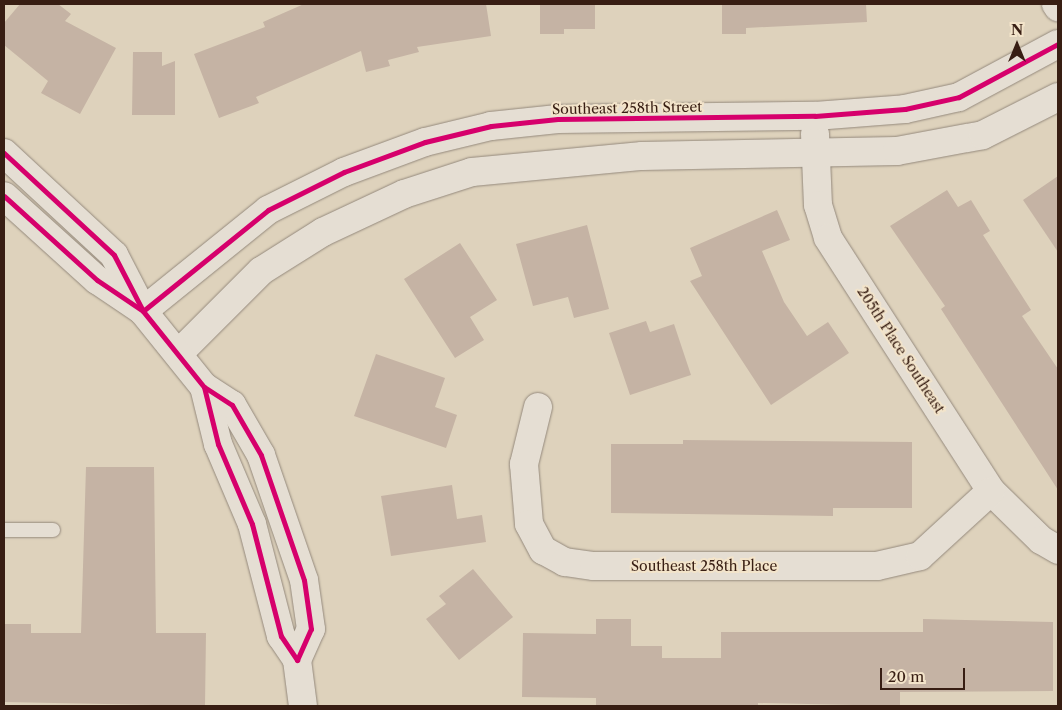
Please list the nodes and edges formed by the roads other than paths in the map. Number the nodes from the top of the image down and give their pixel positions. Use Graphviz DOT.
graph roads {
  1 [pos="1058,44"];
  2 [pos="1058,97"];
  3 [pos="815,116"];
  4 [pos="4,153"];
  5 [pos="814,153"];
  6 [pos="4,196"];
  7 [pos="144,311"];
  8 [pos="179,353"];
  9 [pos="538,407"];
  10 [pos="991,491"];
  11 [pos="4,530"];
  12 [pos="53,530"];
  13 [pos="1058,550"];
  14 [pos="303,706"];
  1 -- 3 [label="street, Southeast 258th Street"];
  2 -- 5 [label="street"];
  3 -- 5 [label="street, 205th Place Southeast"];
  3 -- 7 [label="street, Southeast 258th Street"];
  4 -- 7 [label="street"];
  5 -- 8 [label="street"];
  5 -- 10 [label="street, 205th Place Southeast"];
  6 -- 7 [label="street"];
  7 -- 8 [label="street"];
  8 -- 14 [label="street"];
  9 -- 10 [label="street, Southeast 258th Place"];
  10 -- 13 [label="street, 205th Place Southeast"];
  11 -- 12 [label="lane"];
}
